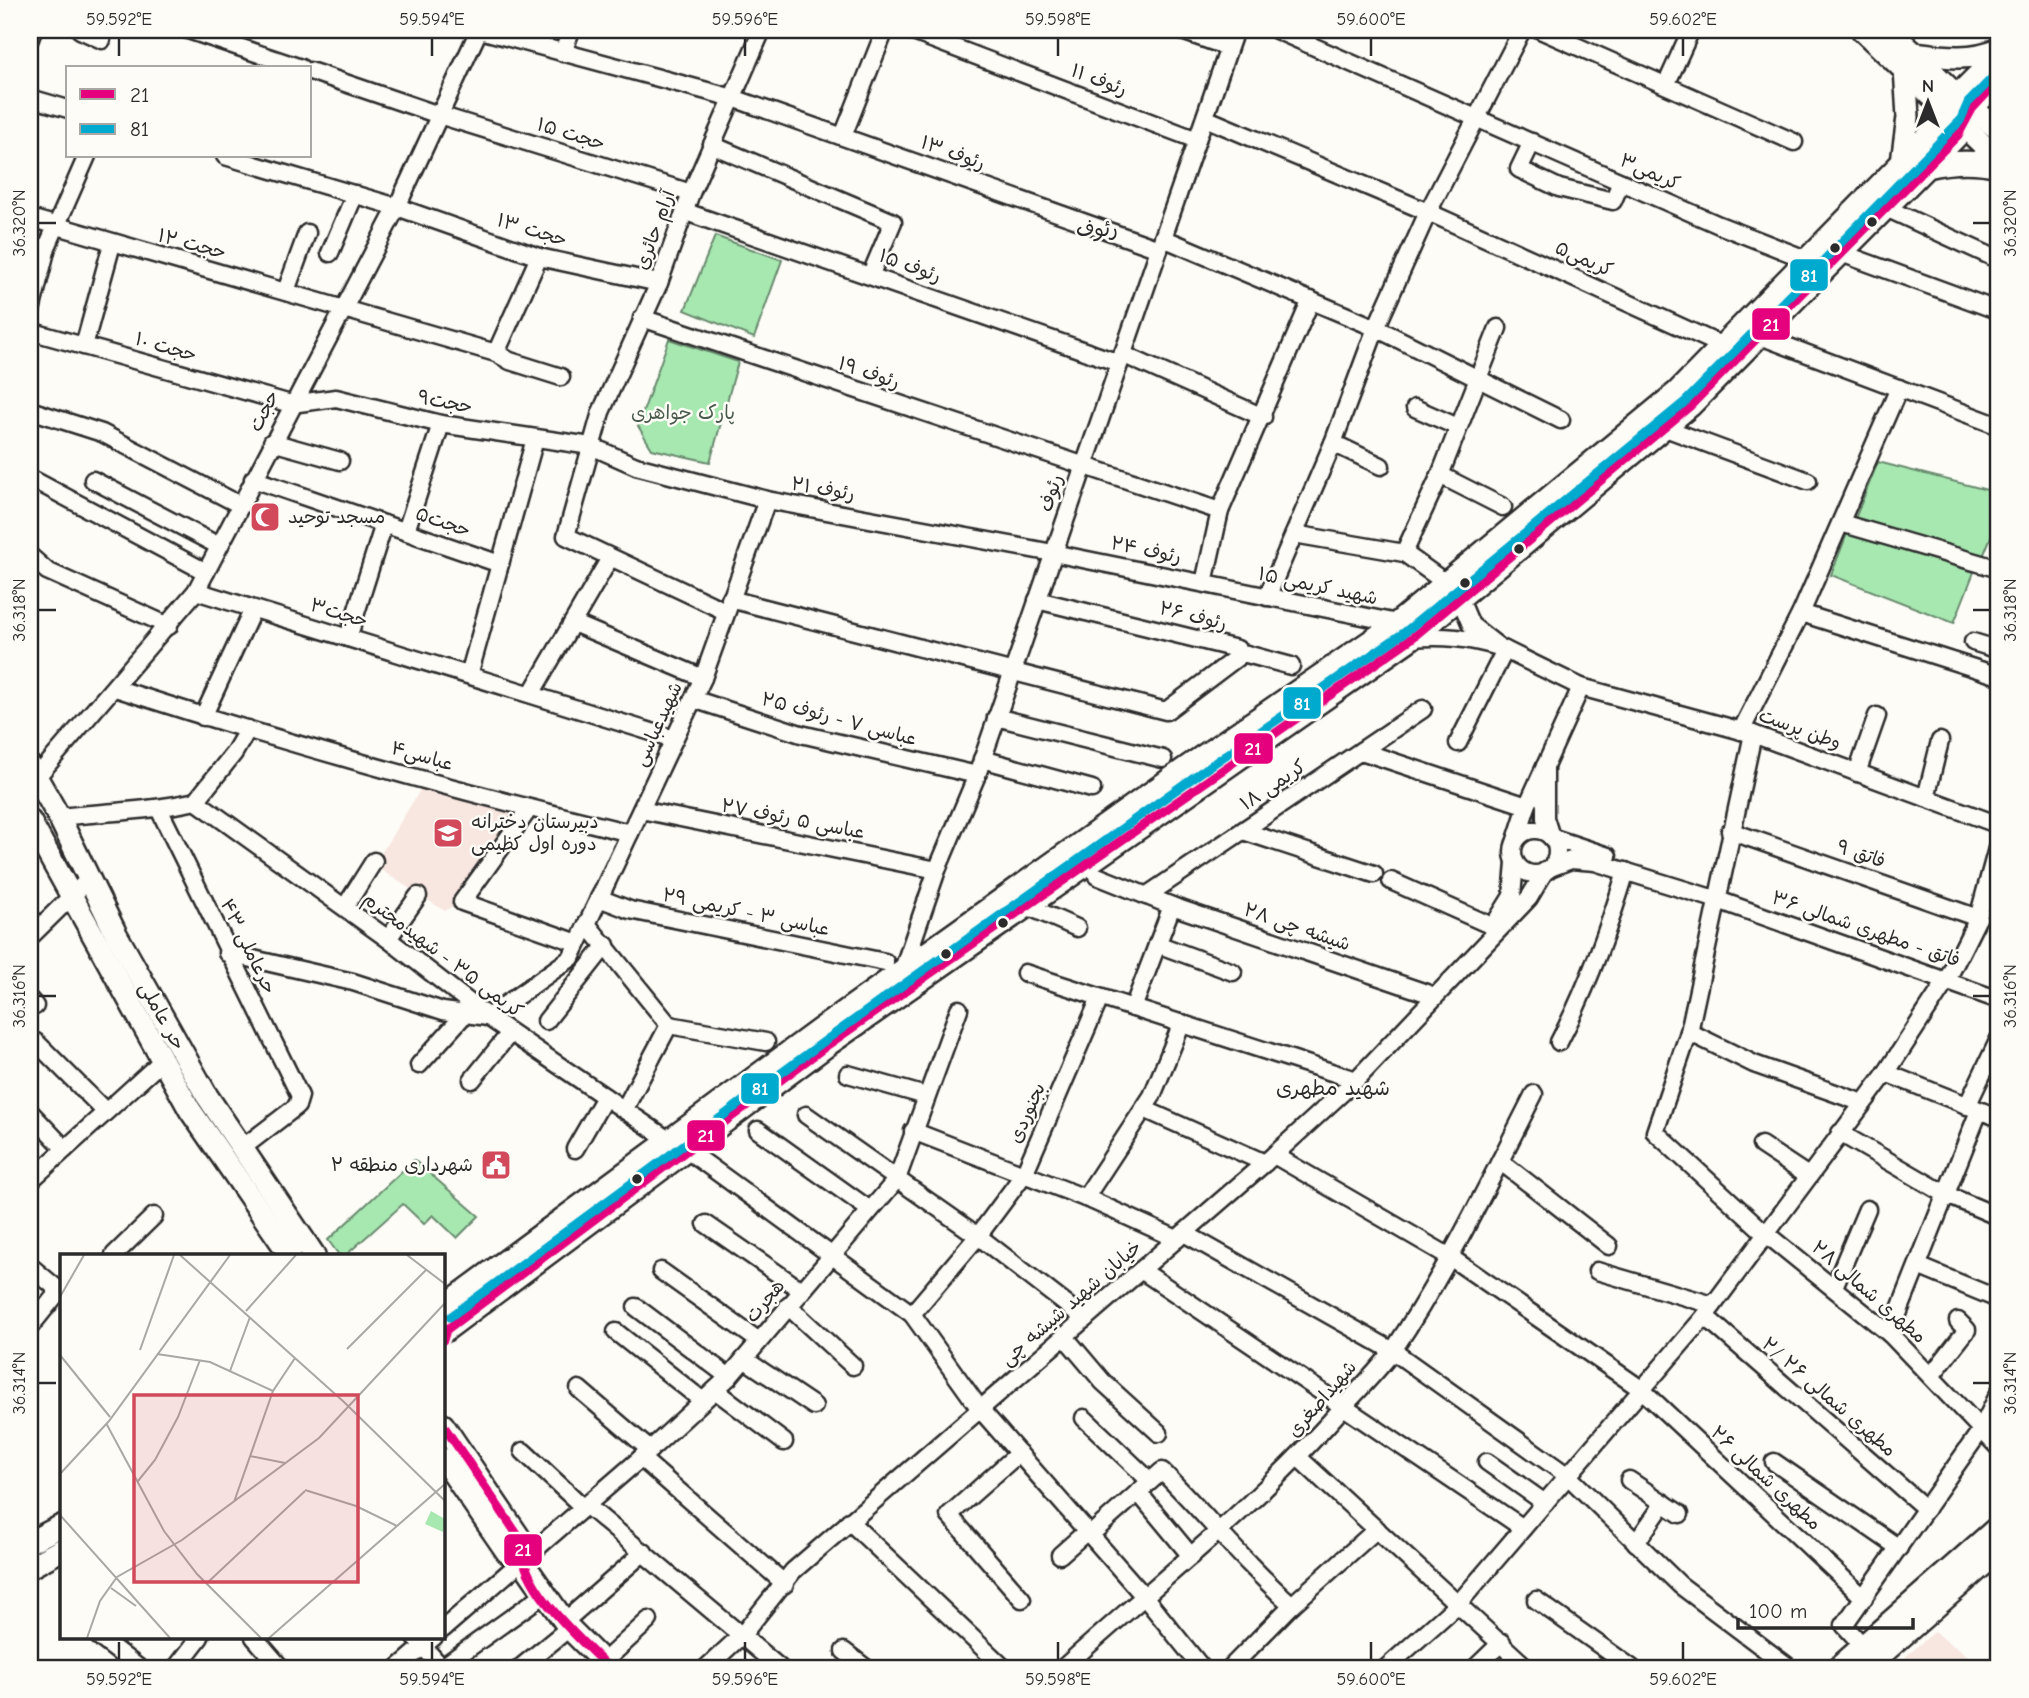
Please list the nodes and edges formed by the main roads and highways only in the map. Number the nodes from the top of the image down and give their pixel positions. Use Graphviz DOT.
graph roads {
  1 [pos="1862,30"];
  2 [pos="1890,30"];
  3 [pos="1999,51"];
  4 [pos="1910,61"];
  5 [pos="1999,80"];
  6 [pos="1961,111"];
  7 [pos="1999,130"];
  8 [pos="1999,160"];
  9 [pos="1902,162"];
  10 [pos="1999,166"];
  11 [pos="1926,167"];
  12 [pos="1654,423"];
  13 [pos="1405,630"];
  14 [pos="33,772"];
  15 [pos="30,821"];
  16 [pos="824,1037"];
  17 [pos="289,1254"];
  18 [pos="313,1254"];
  19 [pos="444,1306"];
  20 [pos="444,1334"];
  21 [pos="444,1426"];
  22 [pos="444,1459"];
  23 [pos="1999,1526"];
  24 [pos="60,1527"];
  25 [pos="30,1542"];
  26 [pos="60,1551"];
  27 [pos="1999,1551"];
  28 [pos="522,1561"];
  29 [pos="30,1567"];
  30 [pos="603,1666"];
  31 [pos="1838,1668"];
  32 [pos="1866,1668"];
  1 -- 4 [label="main road"];
  2 -- 4 [label="main road"];
  3 -- 4 [label="main road"];
  3 -- 6 [label="main road"];
  4 -- 6 [label="main road"];
  4 -- 9 [label="main road"];
  5 -- 6 [label="main road"];
  6 -- 7 [label="main road"];
  6 -- 8 [label="main road"];
  6 -- 9 [label="main road"];
  6 -- 11 [label="main road"];
  9 -- 12 [label="main road"];
  10 -- 11 [label="main road"];
  11 -- 12 [label="main road"];
  12 -- 13 [label="main road"];
  13 -- 16 [label="main road"];
  13 -- 16 [label="main road"];
  14 -- 18 [label="main road, حر عاملی"];
  15 -- 17 [label="main road, حر عاملی"];
  16 -- 19 [label="main road"];
  16 -- 20 [label="main road"];
  21 -- 28 [label="main road"];
  22 -- 28 [label="main road"];
  23 -- 31 [label="main road"];
  24 -- 25 [label="main road"];
  26 -- 29 [label="main road"];
  27 -- 32 [label="main road"];
  28 -- 30 [label="main road"];
}
